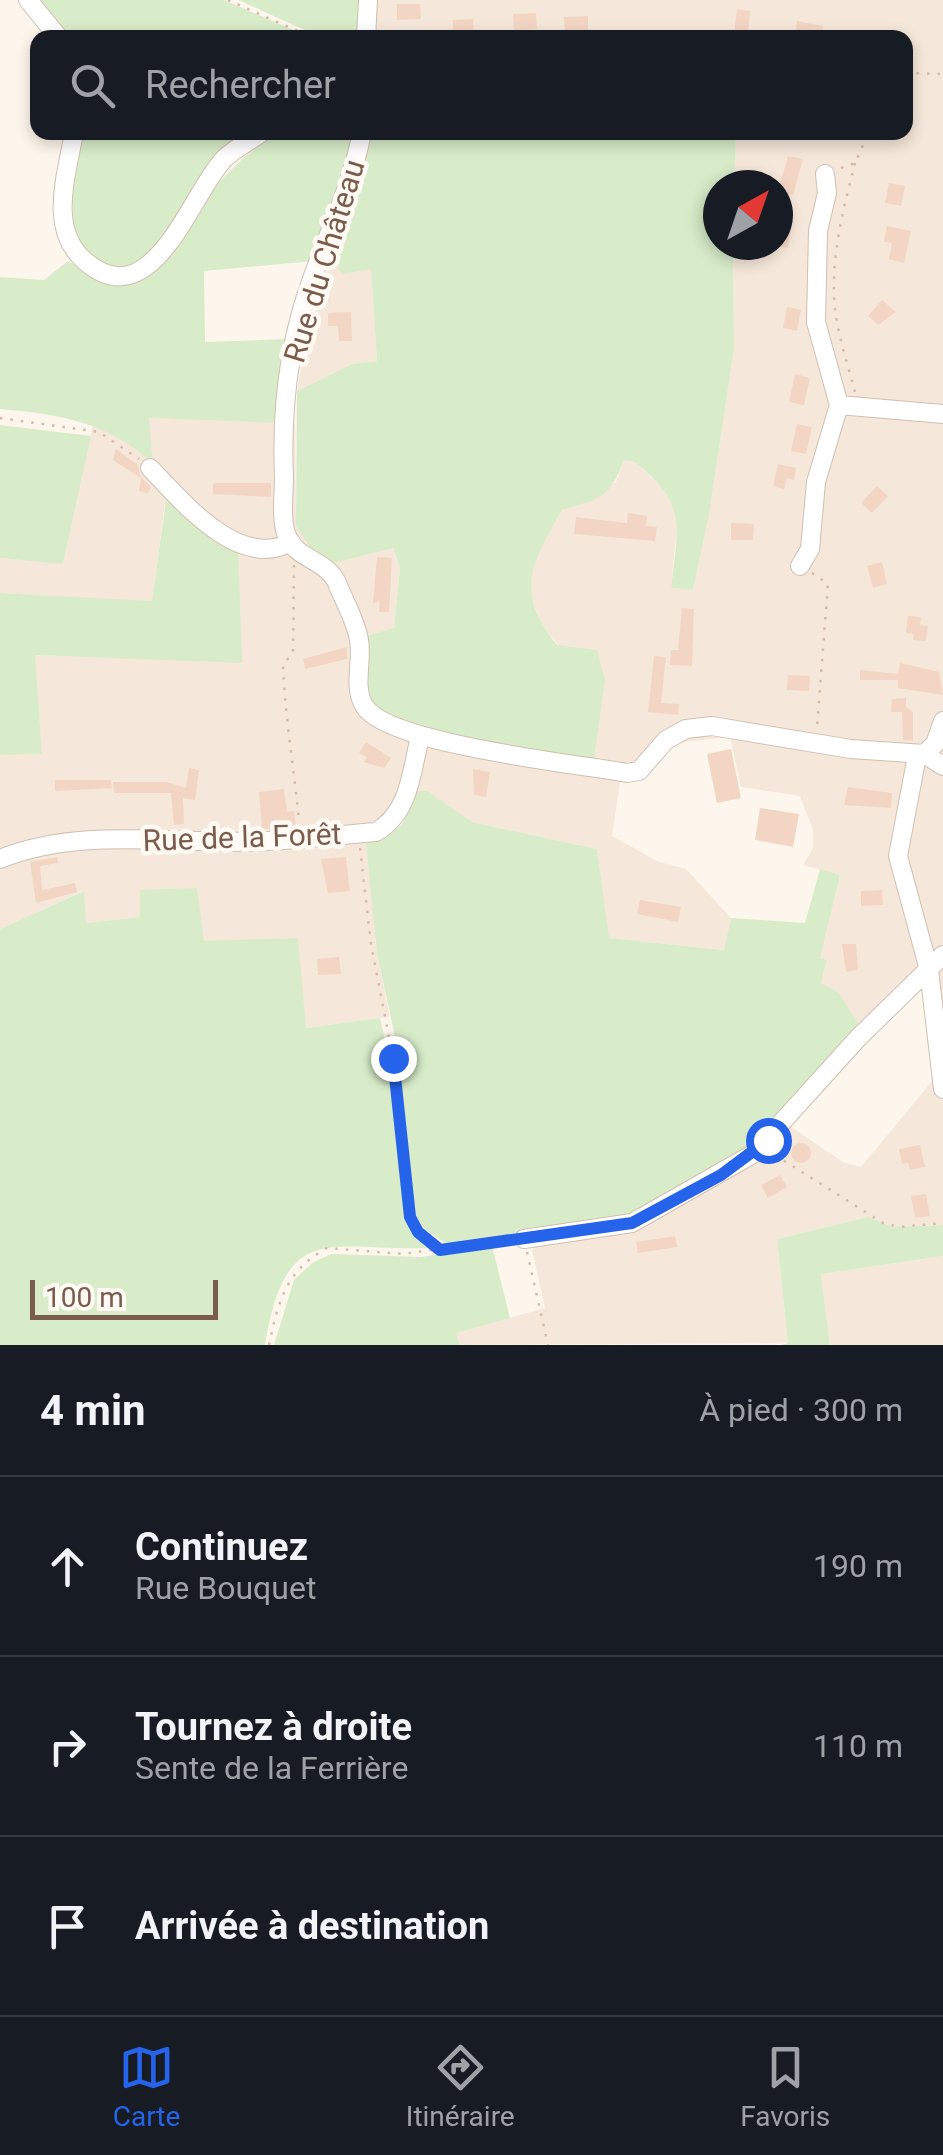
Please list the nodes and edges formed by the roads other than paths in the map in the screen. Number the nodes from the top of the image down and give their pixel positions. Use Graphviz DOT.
graph roads {
  1 [pos="28,0"];
  2 [pos="368,0"];
  3 [pos="53,30"];
  4 [pos="366,30"];
  5 [pos="73,140"];
  6 [pos="251,140"];
  7 [pos="360,140"];
  8 [pos="826,174"];
  9 [pos="839,405"];
  10 [pos="943,414"];
  11 [pos="150,468"];
  12 [pos="293,545"];
  13 [pos="800,566"];
  14 [pos="943,721"];
  15 [pos="420,737"];
  16 [pos="924,754"];
  17 [pos="943,766"];
  18 [pos="0,859"];
  19 [pos="943,955"];
  20 [pos="929,970"];
  21 [pos="943,1090"];
  22 [pos="524,1239"];
  1 -- 3 [label="street"];
  2 -- 4 [label="street"];
  5 -- 6 [label="street"];
  7 -- 12 [label="street, Rue du Château"];
  8 -- 9 [label="street"];
  9 -- 10 [label="street"];
  9 -- 13 [label="street"];
  11 -- 12 [label="street"];
  12 -- 15 [label="street"];
  14 -- 16 [label="street"];
  15 -- 16 [label="street"];
  15 -- 18 [label="street, Rue de la Forêt"];
  16 -- 17 [label="street"];
  16 -- 20 [label="street"];
  19 -- 20 [label="street"];
  20 -- 21 [label="street"];
  20 -- 22 [label="street"];
}
